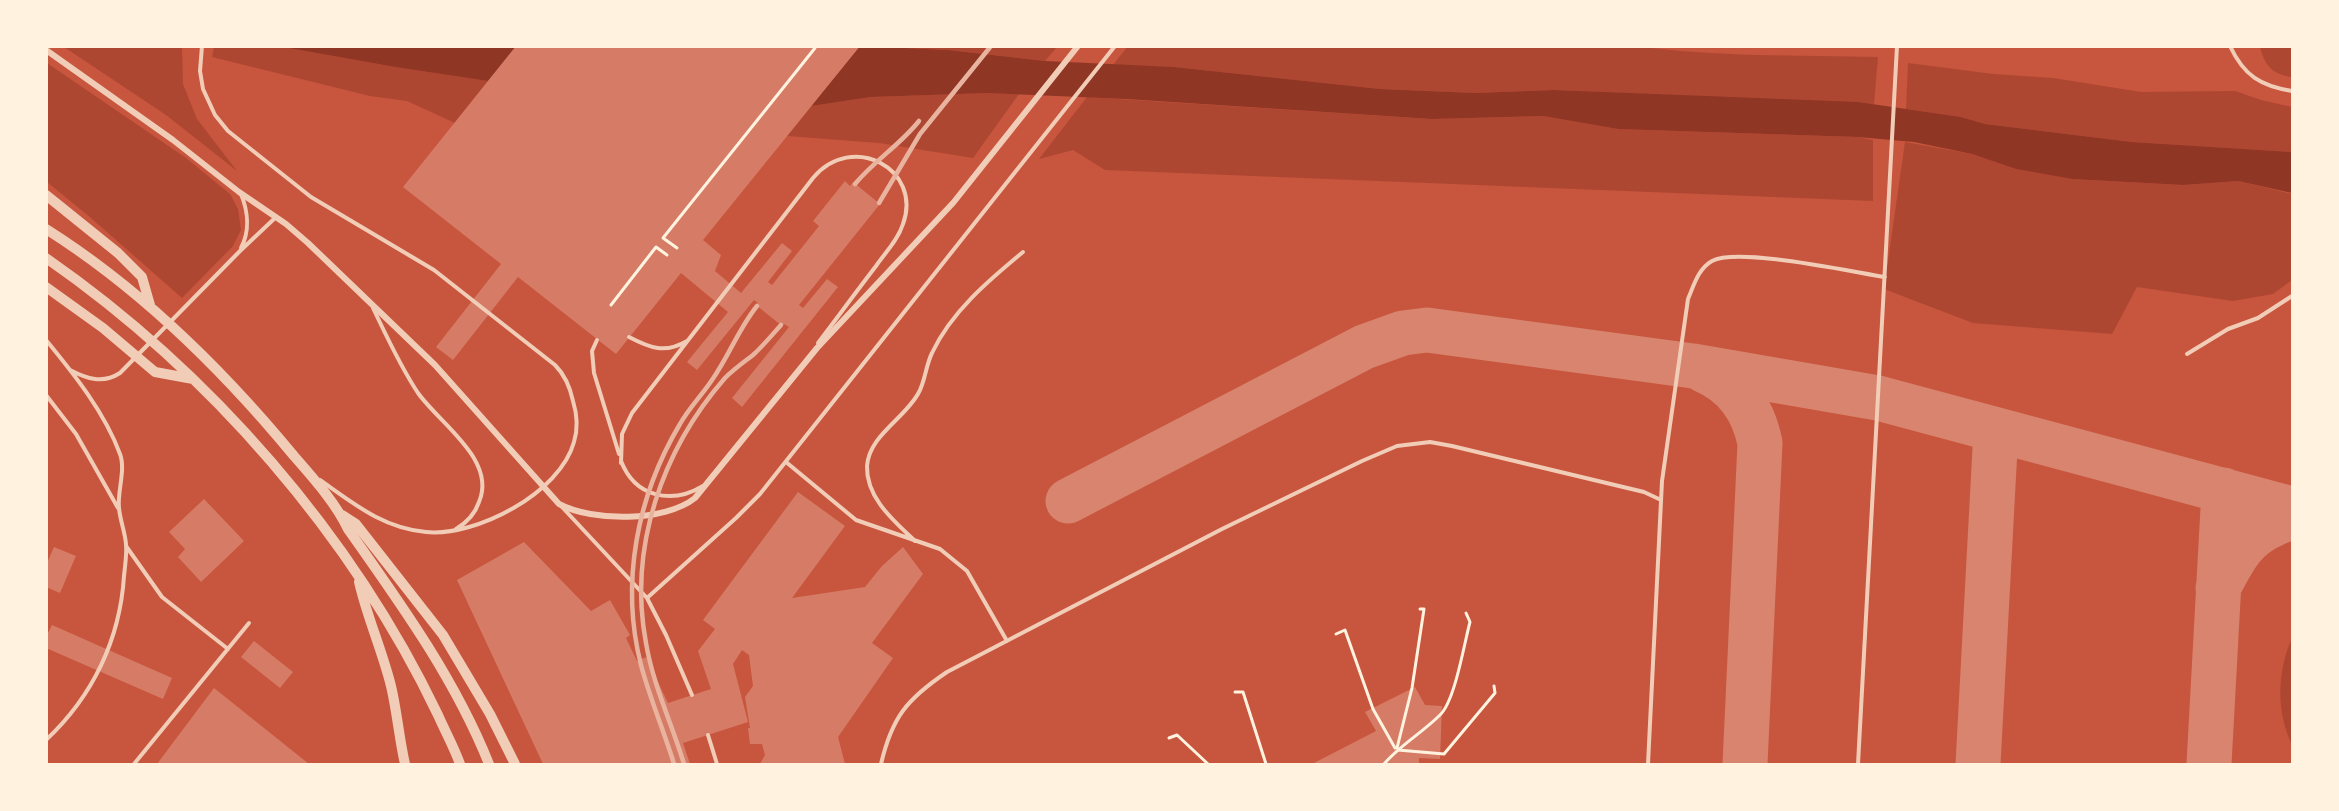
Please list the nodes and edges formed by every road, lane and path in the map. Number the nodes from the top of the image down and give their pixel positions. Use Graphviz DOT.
graph roads {
  1 [pos="1078,46"];
  2 [pos="1115,46"];
  3 [pos="1897,46"];
  4 [pos="2230,46"];
  5 [pos="202,47"];
  6 [pos="815,48"];
  7 [pos="46,50"];
  8 [pos="2292,91"];
  9 [pos="240,192"];
  10 [pos="46,195"];
  11 [pos="275,218"];
  12 [pos="46,229"];
  13 [pos="677,248"];
  14 [pos="240,251"];
  15 [pos="1023,252"];
  16 [pos="667,255"];
  17 [pos="46,258"];
  18 [pos="1885,277"];
  19 [pos="46,287"];
  20 [pos="2292,296"];
  21 [pos="370,302"];
  22 [pos="611,305"];
  23 [pos="151,308"];
  24 [pos="629,337"];
  25 [pos="46,340"];
  26 [pos="597,340"];
  27 [pos="690,340"];
  28 [pos="2187,354"];
  29 [pos="800,368"];
  30 [pos="70,370"];
  31 [pos="194,380"];
  32 [pos="46,395"];
  33 [pos="786,462"];
  34 [pos="621,463"];
  35 [pos="307,471"];
  36 [pos="711,479"];
  37 [pos="542,486"];
  38 [pos="1661,500"];
  39 [pos="559,504"];
  40 [pos="118,508"];
  41 [pos="341,514"];
  42 [pos="453,531"];
  43 [pos="915,541"];
  44 [pos="126,545"];
  45 [pos="358,574"];
  46 [pos="647,598"];
  47 [pos="1420,609"];
  48 [pos="1466,613"];
  49 [pos="249,623"];
  50 [pos="1336,634"];
  51 [pos="1007,641"];
  52 [pos="228,649"];
  53 [pos="1494,686"];
  54 [pos="1235,692"];
  55 [pos="692,695"];
  56 [pos="708,735"];
  57 [pos="1169,738"];
  58 [pos="46,740"];
  59 [pos="1396,750"];
  60 [pos="1266,764"];
  61 [pos="134,765"];
  62 [pos="403,765"];
  63 [pos="460,765"];
  64 [pos="489,765"];
  65 [pos="515,765"];
  66 [pos="717,765"];
  67 [pos="881,765"];
  68 [pos="1208,765"];
  69 [pos="1384,765"];
  70 [pos="1648,765"];
  71 [pos="1858,765"];
  1 -- 29 [label="street"];
  2 -- 33 [label="lane"];
  3 -- 18 [label="lane"];
  4 -- 8 [label="lane"];
  5 -- 37 [label="lane"];
  6 -- 13 [label="path"];
  7 -- 9 [label="street"];
  9 -- 11 [label="street"];
  9 -- 14 [label="lane"];
  10 -- 23 [label="street"];
  11 -- 14 [label="lane"];
  11 -- 21 [label="street"];
  12 -- 23 [label="street"];
  14 -- 30 [label="lane"];
  15 -- 43 [label="lane"];
  16 -- 22 [label="path"];
  17 -- 31 [label="street"];
  18 -- 38 [label="lane"];
  18 -- 71 [label="lane"];
  19 -- 31 [label="street"];
  20 -- 28 [label="lane"];
  21 -- 37 [label="street"];
  21 -- 42 [label="lane"];
  23 -- 35 [label="street"];
  24 -- 27 [label="lane"];
  25 -- 30 [label="lane"];
  26 -- 34 [label="lane"];
  27 -- 29 [label="lane"];
  27 -- 34 [label="lane"];
  29 -- 36 [label="street"];
  30 -- 40 [label="lane"];
  31 -- 45 [label="street"];
  32 -- 40 [label="lane"];
  33 -- 43 [label="lane"];
  33 -- 46 [label="lane"];
  34 -- 36 [label="lane"];
  35 -- 41 [label="street"];
  35 -- 42 [label="lane"];
  36 -- 39 [label="street"];
  37 -- 39 [label="street"];
  37 -- 42 [label="lane"];
  38 -- 51 [label="lane"];
  38 -- 70 [label="lane"];
  39 -- 46 [label="lane"];
  40 -- 44 [label="lane"];
  41 -- 64 [label="street"];
  41 -- 65 [label="street"];
  43 -- 51 [label="lane"];
  44 -- 52 [label="lane"];
  44 -- 58 [label="lane"];
  45 -- 62 [label="street"];
  45 -- 63 [label="street"];
  46 -- 55 [label="lane"];
  47 -- 59 [label="path"];
  48 -- 59 [label="path"];
  49 -- 52 [label="lane"];
  50 -- 59 [label="path"];
  51 -- 67 [label="lane"];
  52 -- 61 [label="lane"];
  53 -- 59 [label="path"];
  54 -- 60 [label="path"];
  56 -- 66 [label="lane"];
  57 -- 68 [label="path"];
  59 -- 69 [label="path"];
}
